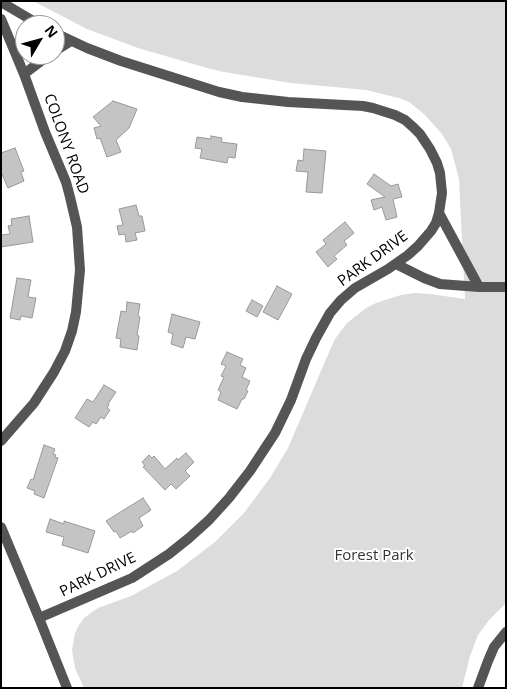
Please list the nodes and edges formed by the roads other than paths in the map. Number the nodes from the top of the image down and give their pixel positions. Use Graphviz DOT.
graph roads {
  1 [pos="1,2"];
  2 [pos="23,15"];
  3 [pos="1,19"];
  4 [pos="65,38"];
  5 [pos="71,41"];
  6 [pos="65,45"];
  7 [pos="36,65"];
  8 [pos="24,74"];
  9 [pos="439,213"];
  10 [pos="396,264"];
  11 [pos="479,287"];
  12 [pos="506,287"];
  13 [pos="1,441"];
  14 [pos="1,527"];
  15 [pos="38,618"];
  16 [pos="506,632"];
  17 [pos="67,688"];
  18 [pos="478,688"];
  1 -- 2 [label="street"];
  3 -- 8 [label="street, COLONY ROAD"];
  4 -- 5 [label="street, PARK DRIVE"];
  5 -- 6 [label="street"];
  5 -- 9 [label="street, PARK DRIVE"];
  7 -- 8 [label="street"];
  8 -- 13 [label="street, COLONY ROAD"];
  9 -- 10 [label="street, PARK DRIVE"];
  9 -- 11 [label="street"];
  10 -- 11 [label="street"];
  10 -- 15 [label="street, PARK DRIVE"];
  11 -- 12 [label="street"];
  14 -- 15 [label="street"];
  15 -- 17 [label="street"];
  16 -- 18 [label="street"];
}
